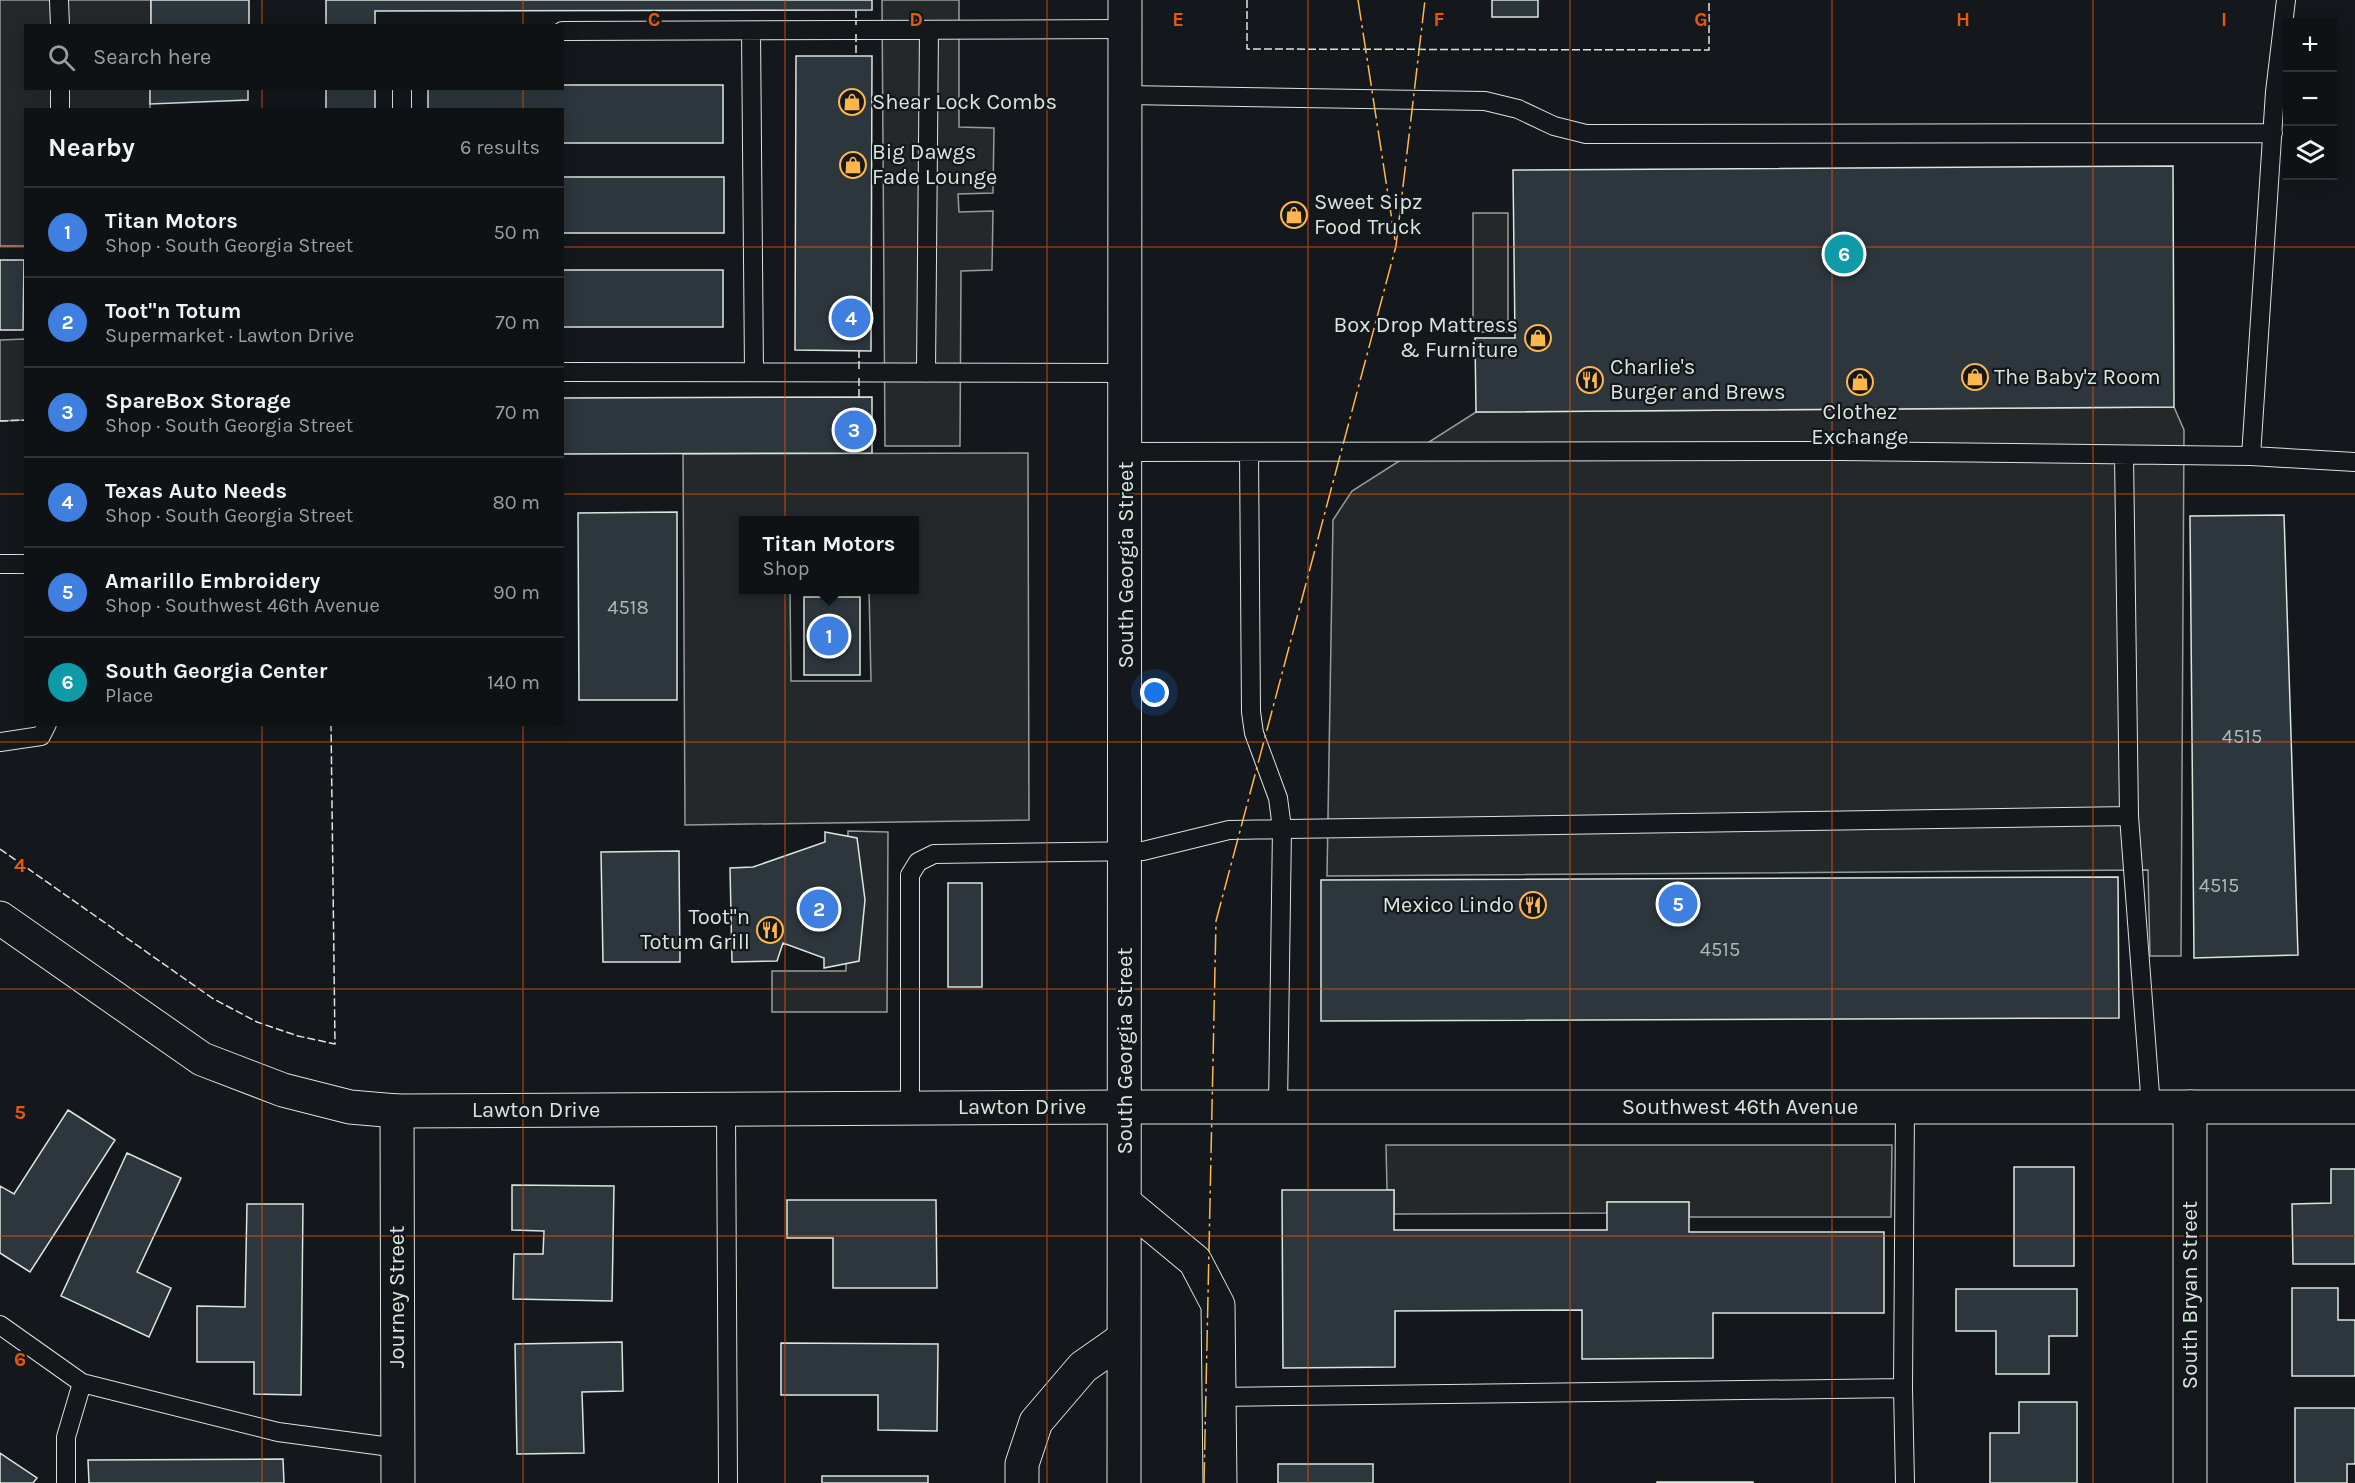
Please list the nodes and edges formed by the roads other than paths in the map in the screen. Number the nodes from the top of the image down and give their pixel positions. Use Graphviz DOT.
graph roads {
  1 [pos="59,0"];
  2 [pos="2286,0"];
  3 [pos="1125,15"];
  4 [pos="60,24"];
  5 [pos="929,30"];
  6 [pos="564,31"];
  7 [pos="751,31"];
  8 [pos="60,90"];
  9 [pos="402,90"];
  10 [pos="1126,95"];
  11 [pos="60,108"];
  12 [pos="402,108"];
  13 [pos="2273,133"];
  14 [pos="564,372"];
  15 [pos="754,372"];
  16 [pos="926,373"];
  17 [pos="1126,373"];
  18 [pos="1126,452"];
  19 [pos="1249,452"];
  20 [pos="2124,455"];
  21 [pos="2251,456"];
  22 [pos="2355,462"];
  23 [pos="0,564"];
  24 [pos="24,564"];
  25 [pos="46,726"];
  26 [pos="0,742"];
  27 [pos="2129,816"];
  28 [pos="1282,828"];
  29 [pos="1126,852"];
  30 [pos="0,918"];
  31 [pos="1125,1107"];
  32 [pos="1278,1107"];
  33 [pos="1905,1107"];
  34 [pos="2151,1107"];
  35 [pos="2190,1107"];
  36 [pos="2355,1107"];
  37 [pos="726,1108"];
  38 [pos="910,1108"];
  39 [pos="396,1111"];
  40 [pos="1125,1203"];
  41 [pos="0,1325"];
  42 [pos="1123,1339"];
  43 [pos="82,1383"];
  44 [pos="1904,1388"];
  45 [pos="1220,1397"];
  46 [pos="398,1448"];
  47 [pos="66,1483"];
  48 [pos="398,1483"];
  49 [pos="728,1483"];
  50 [pos="1023,1483"];
  51 [pos="1124,1483"];
  52 [pos="1220,1483"];
  53 [pos="1905,1483"];
  54 [pos="2190,1483"];
  1 -- 4 [label="lane"];
  2 -- 13 [label="lane"];
  3 -- 5 [label="lane"];
  3 -- 10 [label="street, South Georgia Street"];
  5 -- 7 [label="lane"];
  5 -- 16 [label="lane"];
  6 -- 7 [label="lane"];
  7 -- 15 [label="lane"];
  8 -- 11 [label="lane"];
  9 -- 12 [label="lane"];
  10 -- 13 [label="lane"];
  10 -- 17 [label="street, South Georgia Street"];
  13 -- 21 [label="lane"];
  14 -- 15 [label="lane"];
  15 -- 16 [label="lane"];
  16 -- 17 [label="lane"];
  17 -- 18 [label="street, South Georgia Street"];
  18 -- 19 [label="lane"];
  18 -- 29 [label="street, South Georgia Street"];
  19 -- 20 [label="lane"];
  19 -- 28 [label="lane"];
  20 -- 21 [label="lane"];
  20 -- 27 [label="lane"];
  21 -- 22 [label="lane"];
  23 -- 24 [label="lane"];
  25 -- 26 [label="lane"];
  27 -- 28 [label="lane"];
  27 -- 34 [label="lane"];
  28 -- 29 [label="lane"];
  28 -- 32 [label="lane"];
  29 -- 31 [label="street, South Georgia Street"];
  29 -- 38 [label="lane"];
  30 -- 39 [label="street, Lawton Drive"];
  31 -- 32 [label="street, Southwest 46th Avenue"];
  31 -- 38 [label="street, Lawton Drive"];
  31 -- 40 [label="street, South Georgia Street"];
  32 -- 33 [label="street, Southwest 46th Avenue"];
  33 -- 34 [label="street, Southwest 46th Avenue"];
  33 -- 44 [label="lane"];
  34 -- 35 [label="street, Southwest 46th Avenue"];
  35 -- 36 [label="street, Southwest 46th Avenue"];
  35 -- 54 [label="street, South Bryan Street"];
  37 -- 38 [label="street, Lawton Drive"];
  37 -- 39 [label="street, Lawton Drive"];
  37 -- 49 [label="lane"];
  39 -- 46 [label="street, Journey Street"];
  40 -- 42 [label="street, South Georgia Street"];
  40 -- 45 [label="street"];
  41 -- 43 [label="lane"];
  42 -- 50 [label="street"];
  42 -- 51 [label="street, South Georgia Street"];
  43 -- 46 [label="lane"];
  43 -- 47 [label="lane"];
  44 -- 45 [label="lane"];
  44 -- 53 [label="lane"];
  45 -- 52 [label="street"];
  46 -- 48 [label="street, Journey Street"];
}
